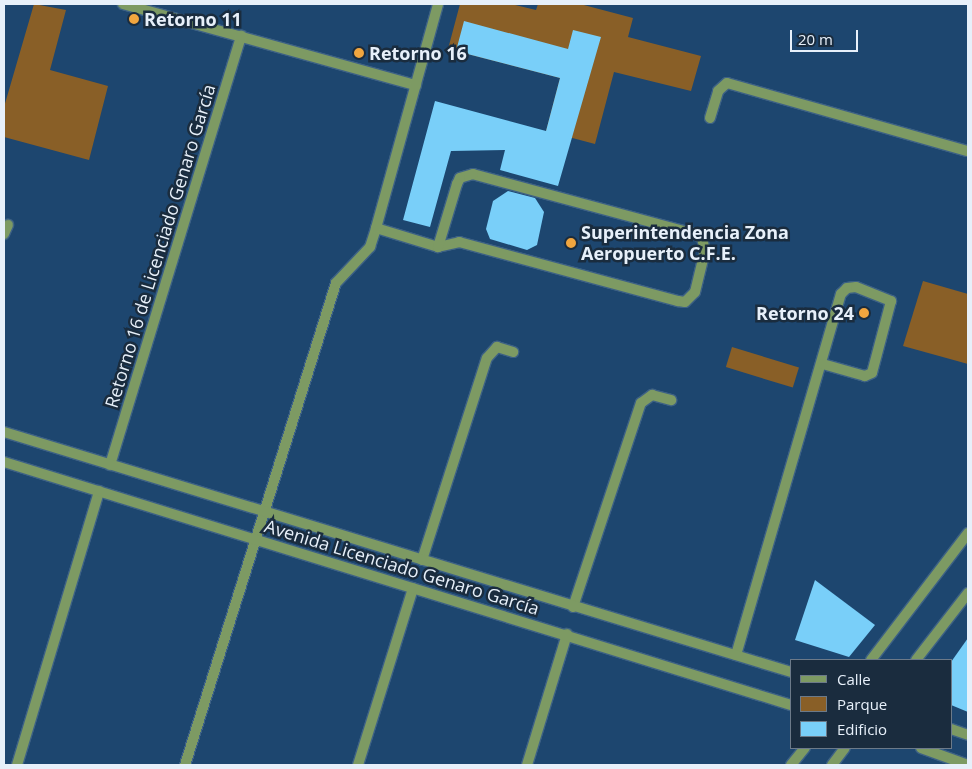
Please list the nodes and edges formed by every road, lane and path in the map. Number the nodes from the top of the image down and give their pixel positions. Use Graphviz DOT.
graph roads {
  1 [pos="123,4"];
  2 [pos="438,4"];
  3 [pos="241,36"];
  4 [pos="416,85"];
  5 [pos="710,118"];
  6 [pos="968,151"];
  7 [pos="376,228"];
  8 [pos="438,247"];
  9 [pos="513,352"];
  10 [pos="823,364"];
  11 [pos="670,400"];
  12 [pos="4,432"];
  13 [pos="4,462"];
  14 [pos="110,465"];
  15 [pos="99,491"];
  16 [pos="264,510"];
  17 [pos="968,533"];
  18 [pos="257,539"];
  19 [pos="422,560"];
  20 [pos="413,588"];
  21 [pos="968,593"];
  22 [pos="573,607"];
  23 [pos="567,634"];
  24 [pos="736,654"];
  25 [pos="872,659"];
  26 [pos="917,659"];
  27 [pos="790,672"];
  28 [pos="790,705"];
  29 [pos="952,729"];
  30 [pos="968,735"];
  31 [pos="804,749"];
  32 [pos="845,749"];
  33 [pos="925,749"];
  34 [pos="17,765"];
  35 [pos="185,765"];
  36 [pos="358,765"];
  37 [pos="527,765"];
  38 [pos="791,765"];
  39 [pos="832,765"];
  40 [pos="968,765"];
  1 -- 3 [label="street"];
  2 -- 4 [label="street"];
  3 -- 4 [label="street"];
  3 -- 14 [label="street, Retorno 16 de Licenciado Genaro García"];
  4 -- 7 [label="street"];
  5 -- 6 [label="street"];
  7 -- 8 [label="street"];
  7 -- 16 [label="street"];
  8 -- 8 [label="street"];
  9 -- 19 [label="street"];
  10 -- 10 [label="street"];
  10 -- 24 [label="street"];
  11 -- 22 [label="street"];
  12 -- 14 [label="street, Avenida Licenciado Genaro García"];
  13 -- 15 [label="street, Avenida Licenciado Genaro García"];
  14 -- 16 [label="street, Avenida Licenciado Genaro García"];
  15 -- 18 [label="street, Avenida Licenciado Genaro García"];
  15 -- 34 [label="street"];
  16 -- 18 [label="street"];
  16 -- 19 [label="street, Avenida Licenciado Genaro García"];
  17 -- 25 [label="street"];
  18 -- 20 [label="street, Avenida Licenciado Genaro García"];
  18 -- 35 [label="street"];
  19 -- 22 [label="street, Avenida Licenciado Genaro García"];
  20 -- 23 [label="street, Avenida Licenciado Genaro García"];
  20 -- 36 [label="street"];
  21 -- 26 [label="street"];
  22 -- 24 [label="street, Avenida Licenciado Genaro García"];
  23 -- 28 [label="street, Avenida Licenciado Genaro García"];
  23 -- 37 [label="street"];
  24 -- 27 [label="street, Avenida Licenciado Genaro García"];
  29 -- 30 [label="street"];
  31 -- 38 [label="street"];
  32 -- 39 [label="street"];
  33 -- 40 [label="street"];
}
